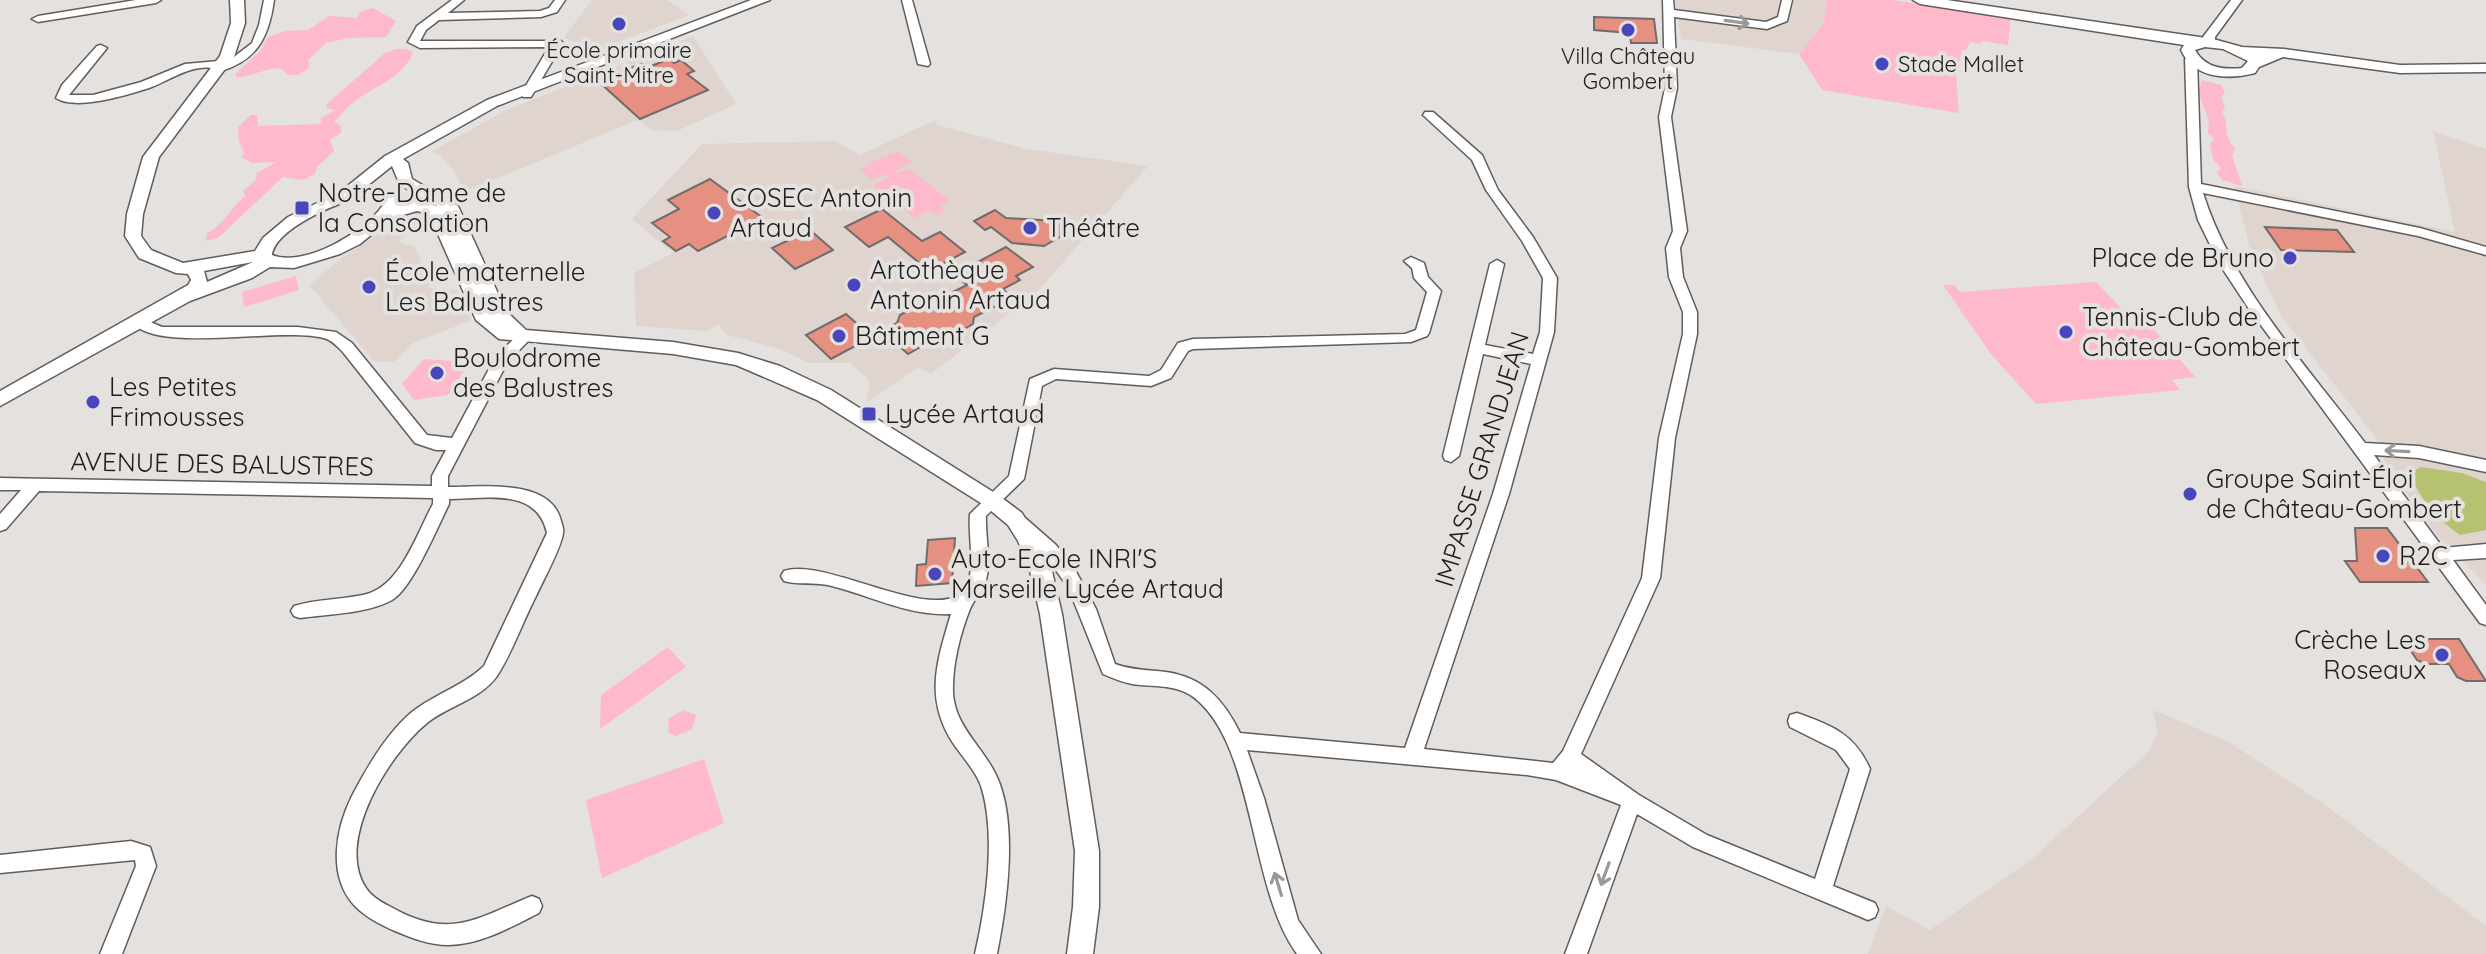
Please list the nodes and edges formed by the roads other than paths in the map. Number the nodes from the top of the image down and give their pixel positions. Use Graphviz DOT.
graph roads {
  1 [pos="156,0"];
  2 [pos="237,0"];
  3 [pos="269,0"];
  4 [pos="459,0"];
  5 [pos="560,0"];
  6 [pos="763,0"];
  7 [pos="907,0"];
  8 [pos="1787,0"];
  9 [pos="1920,0"];
  10 [pos="2237,0"];
  11 [pos="1669,6"];
  12 [pos="436,17"];
  13 [pos="38,19"];
  14 [pos="2200,45"];
  15 [pos="101,48"];
  16 [pos="2233,48"];
  17 [pos="2324,60"];
  18 [pos="224,63"];
  19 [pos="924,64"];
  20 [pos="2253,64"];
  21 [pos="2486,68"];
  22 [pos="2215,71"];
  23 [pos="2192,85"];
  24 [pos="529,91"];
  25 [pos="1429,115"];
  26 [pos="400,163"];
  27 [pos="2195,187"];
  28 [pos="348,193"];
  29 [pos="384,195"];
  30 [pos="432,197"];
  31 [pos="384,217"];
  32 [pos="272,237"];
  33 [pos="2486,251"];
  34 [pos="265,258"];
  35 [pos="1411,261"];
  36 [pos="1497,264"];
  37 [pos="219,265"];
  38 [pos="290,265"];
  39 [pos="194,269"];
  40 [pos="218,286"];
  41 [pos="184,297"];
  42 [pos="139,322"];
  43 [pos="525,336"];
  44 [pos="1475,348"];
  45 [pos="1537,360"];
  46 [pos="0,399"];
  47 [pos="456,444"];
  48 [pos="2362,449"];
  49 [pos="1451,456"];
  50 [pos="2486,466"];
  51 [pos="0,484"];
  52 [pos="35,485"];
  53 [pos="443,492"];
  54 [pos="991,500"];
  55 [pos="1015,519"];
  56 [pos="0,525"];
  57 [pos="2486,551"];
  58 [pos="2439,555"];
  59 [pos="790,576"];
  60 [pos="963,601"];
  61 [pos="300,611"];
  62 [pos="2486,618"];
  63 [pos="1797,721"];
  64 [pos="1235,741"];
  65 [pos="1412,756"];
  66 [pos="1564,765"];
  67 [pos="1632,801"];
  68 [pos="0,864"];
  69 [pos="1822,889"];
  70 [pos="532,906"];
  71 [pos="1868,910"];
  72 [pos="111,954"];
  73 [pos="986,954"];
  74 [pos="1080,954"];
  75 [pos="1310,954"];
  76 [pos="1576,954"];
  1 -- 13 [label="street"];
  2 -- 18 [label="street"];
  3 -- 18 [label="street"];
  4 -- 12 [label="street"];
  5 -- 12 [label="street"];
  6 -- 24 [label="street"];
  7 -- 19 [label="street"];
  11 -- 8 [label="street, one-way"];
  9 -- 14 [label="street"];
  10 -- 14 [label="street"];
  11 -- 66 [label="street"];
  12 -- 24 [label="street"];
  14 -- 16 [label="street"];
  14 -- 22 [label="street"];
  14 -- 23 [label="street"];
  15 -- 18 [label="street"];
  16 -- 17 [label="street"];
  16 -- 20 [label="street"];
  17 -- 20 [label="street"];
  17 -- 21 [label="street"];
  18 -- 39 [label="street"];
  20 -- 22 [label="street"];
  22 -- 23 [label="street"];
  23 -- 27 [label="street"];
  24 -- 26 [label="street"];
  24 -- 28 [label="street"];
  25 -- 45 [label="street, IMPASSE GRANDJEAN"];
  26 -- 29 [label="street"];
  26 -- 30 [label="street"];
  27 -- 33 [label="street"];
  27 -- 48 [label="street"];
  28 -- 29 [label="street"];
  28 -- 32 [label="street"];
  29 -- 30 [label="street"];
  29 -- 31 [label="street"];
  30 -- 43 [label="street"];
  31 -- 38 [label="street"];
  31 -- 43 [label="street"];
  32 -- 34 [label="street"];
  32 -- 37 [label="street"];
  34 -- 37 [label="street"];
  34 -- 38 [label="street"];
  34 -- 40 [label="street"];
  35 -- 54 [label="street"];
  36 -- 44 [label="street"];
  37 -- 39 [label="street"];
  38 -- 40 [label="street"];
  39 -- 41 [label="street"];
  40 -- 41 [label="street"];
  41 -- 42 [label="street"];
  42 -- 46 [label="street"];
  42 -- 47 [label="street"];
  43 -- 47 [label="street"];
  43 -- 54 [label="street"];
  44 -- 45 [label="street"];
  44 -- 49 [label="street"];
  45 -- 65 [label="street, IMPASSE GRANDJEAN"];
  47 -- 53 [label="street"];
  50 -- 48 [label="street, one-way"];
  48 -- 58 [label="street"];
  51 -- 52 [label="street, AVENUE DES BALUSTRES"];
  52 -- 53 [label="street, AVENUE DES BALUSTRES"];
  52 -- 56 [label="street"];
  53 -- 61 [label="street"];
  53 -- 70 [label="street, AVENUE DES BALUSTRES"];
  54 -- 55 [label="street"];
  54 -- 60 [label="street"];
  55 -- 64 [label="street"];
  55 -- 74 [label="street"];
  57 -- 58 [label="street"];
  58 -- 62 [label="street"];
  59 -- 60 [label="street"];
  60 -- 73 [label="street"];
  63 -- 69 [label="street"];
  64 -- 65 [label="street"];
  75 -- 64 [label="street, one-way"];
  65 -- 66 [label="street"];
  66 -- 67 [label="street"];
  67 -- 69 [label="street"];
  67 -- 76 [label="street, one-way"];
  68 -- 72 [label="street"];
  69 -- 71 [label="street"];
}
